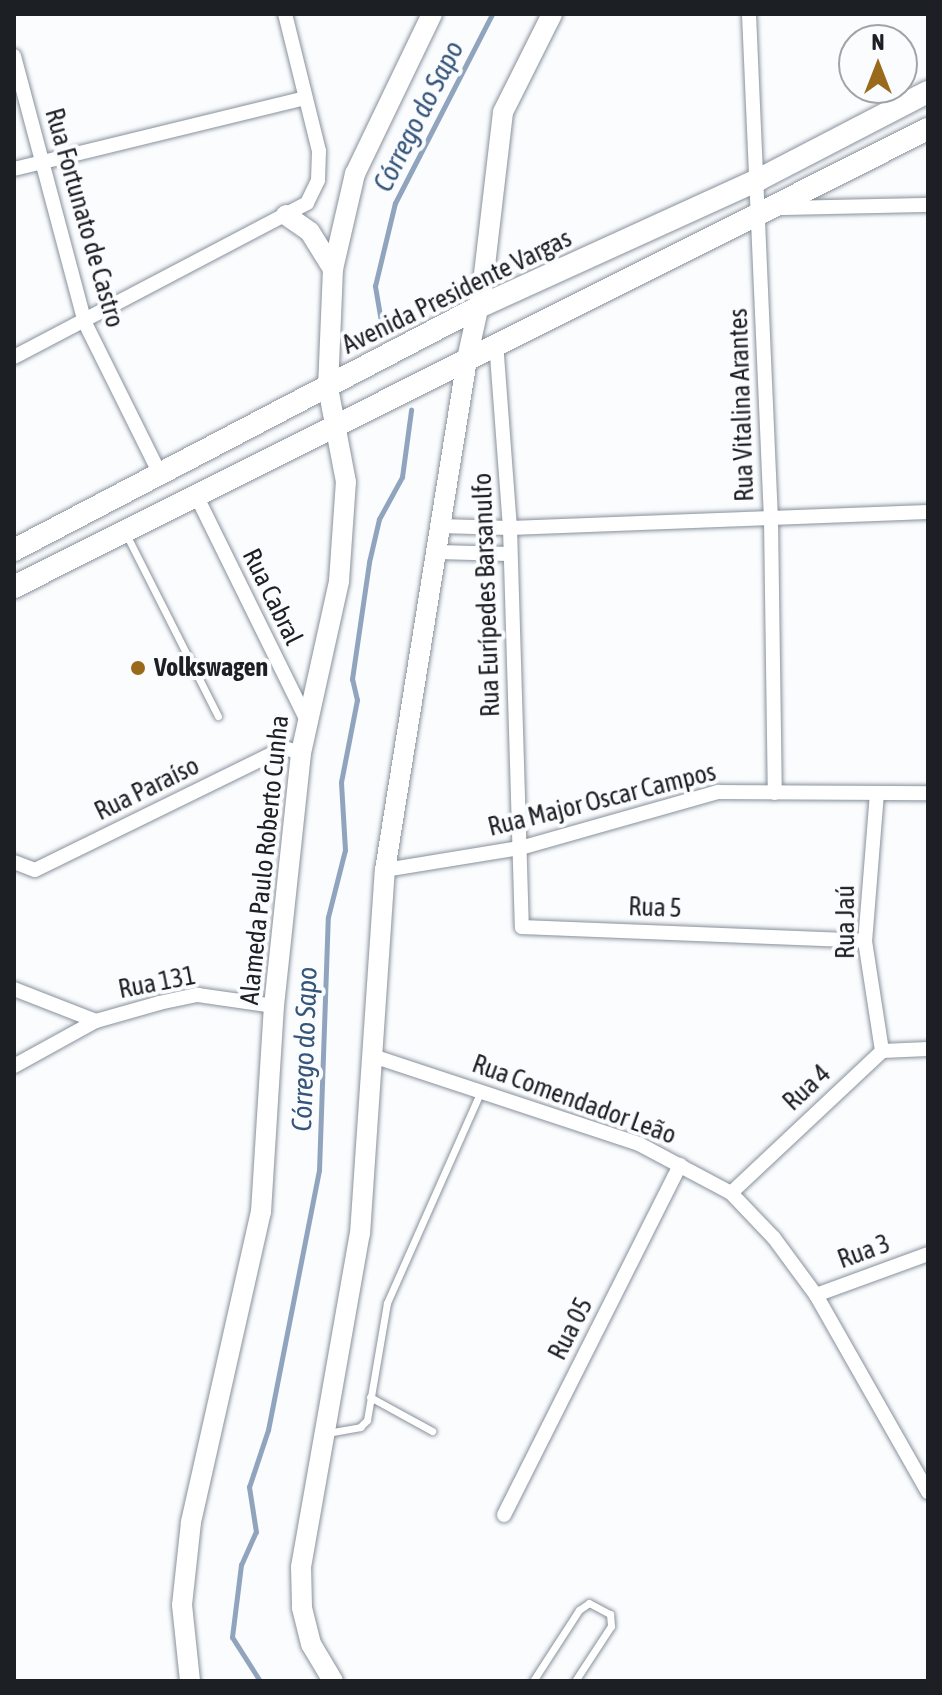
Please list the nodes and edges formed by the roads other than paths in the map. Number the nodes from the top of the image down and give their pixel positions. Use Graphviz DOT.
graph roads {
  1 [pos="285,14"];
  2 [pos="432,14"];
  3 [pos="552,14"];
  4 [pos="749,14"];
  5 [pos="14,56"];
  6 [pos="928,92"];
  7 [pos="305,98"];
  8 [pos="928,129"];
  9 [pos="41,163"];
  10 [pos="14,169"];
  11 [pos="758,180"];
  12 [pos="928,205"];
  13 [pos="764,211"];
  14 [pos="286,215"];
  15 [pos="333,269"];
  16 [pos="479,307"];
  17 [pos="85,323"];
  18 [pos="496,342"];
  19 [pos="14,357"];
  20 [pos="467,359"];
  21 [pos="328,388"];
  22 [pos="339,423"];
  23 [pos="161,476"];
  24 [pos="196,495"];
  25 [pos="928,512"];
  26 [pos="771,520"];
  27 [pos="439,526"];
  28 [pos="510,528"];
  29 [pos="125,532"];
  30 [pos="14,550"];
  31 [pos="437,552"];
  32 [pos="510,554"];
  33 [pos="14,587"];
  34 [pos="218,716"];
  35 [pos="306,719"];
  36 [pos="301,753"];
  37 [pos="775,793"];
  38 [pos="877,793"];
  39 [pos="928,793"];
  40 [pos="520,848"];
  41 [pos="14,862"];
  42 [pos="385,870"];
  43 [pos="865,941"];
  44 [pos="14,989"];
  45 [pos="274,1006"];
  46 [pos="96,1021"];
  47 [pos="928,1049"];
  48 [pos="882,1051"];
  49 [pos="373,1056"];
  50 [pos="14,1066"];
  51 [pos="481,1091"];
  52 [pos="680,1165"];
  53 [pos="731,1193"];
  54 [pos="928,1254"];
  55 [pos="816,1295"];
  56 [pos="370,1397"];
  57 [pos="432,1431"];
  58 [pos="325,1433"];
  59 [pos="928,1492"];
  60 [pos="504,1515"];
  61 [pos="190,1681"];
  62 [pos="333,1681"];
  63 [pos="533,1681"];
  64 [pos="575,1681"];
  1 -- 7 [label="street"];
  2 -- 15 [label="street, Alameda Paulo Roberto Cunha"];
  3 -- 16 [label="street"];
  4 -- 11 [label="street, Rua Vitalina Arantes"];
  5 -- 9 [label="street, Rua Fortunato de Castro"];
  6 -- 11 [label="main road, Avenida Presidente Vargas"];
  7 -- 9 [label="street"];
  7 -- 14 [label="street"];
  8 -- 13 [label="main road"];
  9 -- 10 [label="street"];
  9 -- 17 [label="street, Rua Fortunato de Castro"];
  11 -- 13 [label="street, Rua Vitalina Arantes"];
  11 -- 16 [label="main road, Avenida Presidente Vargas"];
  12 -- 13 [label="street"];
  13 -- 18 [label="main road"];
  13 -- 26 [label="street, Rua Vitalina Arantes"];
  14 -- 15 [label="street"];
  14 -- 17 [label="street"];
  15 -- 21 [label="street, Alameda Paulo Roberto Cunha"];
  16 -- 20 [label="street"];
  16 -- 21 [label="main road, Avenida Presidente Vargas"];
  17 -- 19 [label="street"];
  17 -- 23 [label="street, Rua Fortunato de Castro"];
  18 -- 20 [label="main road"];
  18 -- 28 [label="street, Rua Eurípedes Barsanulfo"];
  20 -- 22 [label="main road"];
  20 -- 27 [label="street"];
  21 -- 22 [label="street, Alameda Paulo Roberto Cunha"];
  21 -- 23 [label="main road, Avenida Presidente Vargas"];
  22 -- 24 [label="main road"];
  22 -- 35 [label="street, Alameda Paulo Roberto Cunha"];
  23 -- 30 [label="main road, Avenida Presidente Vargas"];
  24 -- 29 [label="main road"];
  24 -- 35 [label="street, Rua Cabral"];
  25 -- 26 [label="street"];
  26 -- 28 [label="street"];
  26 -- 37 [label="street, Rua Vitalina Arantes"];
  27 -- 28 [label="street"];
  27 -- 31 [label="street"];
  28 -- 32 [label="street, Rua Eurípedes Barsanulfo"];
  29 -- 33 [label="main road"];
  29 -- 34 [label="lane"];
  31 -- 32 [label="street"];
  31 -- 42 [label="street"];
  32 -- 40 [label="street, Rua Eurípedes Barsanulfo"];
  35 -- 36 [label="street, Alameda Paulo Roberto Cunha"];
  36 -- 41 [label="street, Rua Paraíso"];
  36 -- 45 [label="street, Alameda Paulo Roberto Cunha"];
  37 -- 38 [label="street, Rua Major Oscar Campos"];
  37 -- 40 [label="street, Rua Major Oscar Campos"];
  38 -- 39 [label="street, Rua Major Oscar Campos"];
  38 -- 43 [label="street, Rua Jaú"];
  40 -- 42 [label="street, Rua Major Oscar Campos"];
  40 -- 43 [label="street, Rua 5"];
  42 -- 49 [label="street"];
  43 -- 48 [label="street, Rua Jaú"];
  44 -- 46 [label="street, Rua 131"];
  45 -- 46 [label="street, Rua 131"];
  45 -- 61 [label="street, Alameda Paulo Roberto Cunha"];
  46 -- 50 [label="street, Rua 131"];
  47 -- 48 [label="street"];
  48 -- 53 [label="street, Rua 4"];
  49 -- 51 [label="street, Rua Comendador Leão"];
  49 -- 58 [label="street"];
  51 -- 52 [label="street, Rua Comendador Leão"];
  51 -- 56 [label="lane"];
  52 -- 53 [label="street, Rua Comendador Leão"];
  52 -- 60 [label="street, Rua 05"];
  53 -- 55 [label="street, Rua Comendador Leão"];
  54 -- 55 [label="street, Rua 3"];
  55 -- 59 [label="street, Rua Comendador Leão"];
  56 -- 57 [label="lane"];
  56 -- 58 [label="lane"];
  58 -- 62 [label="street"];
  63 -- 64 [label="lane"];
}
